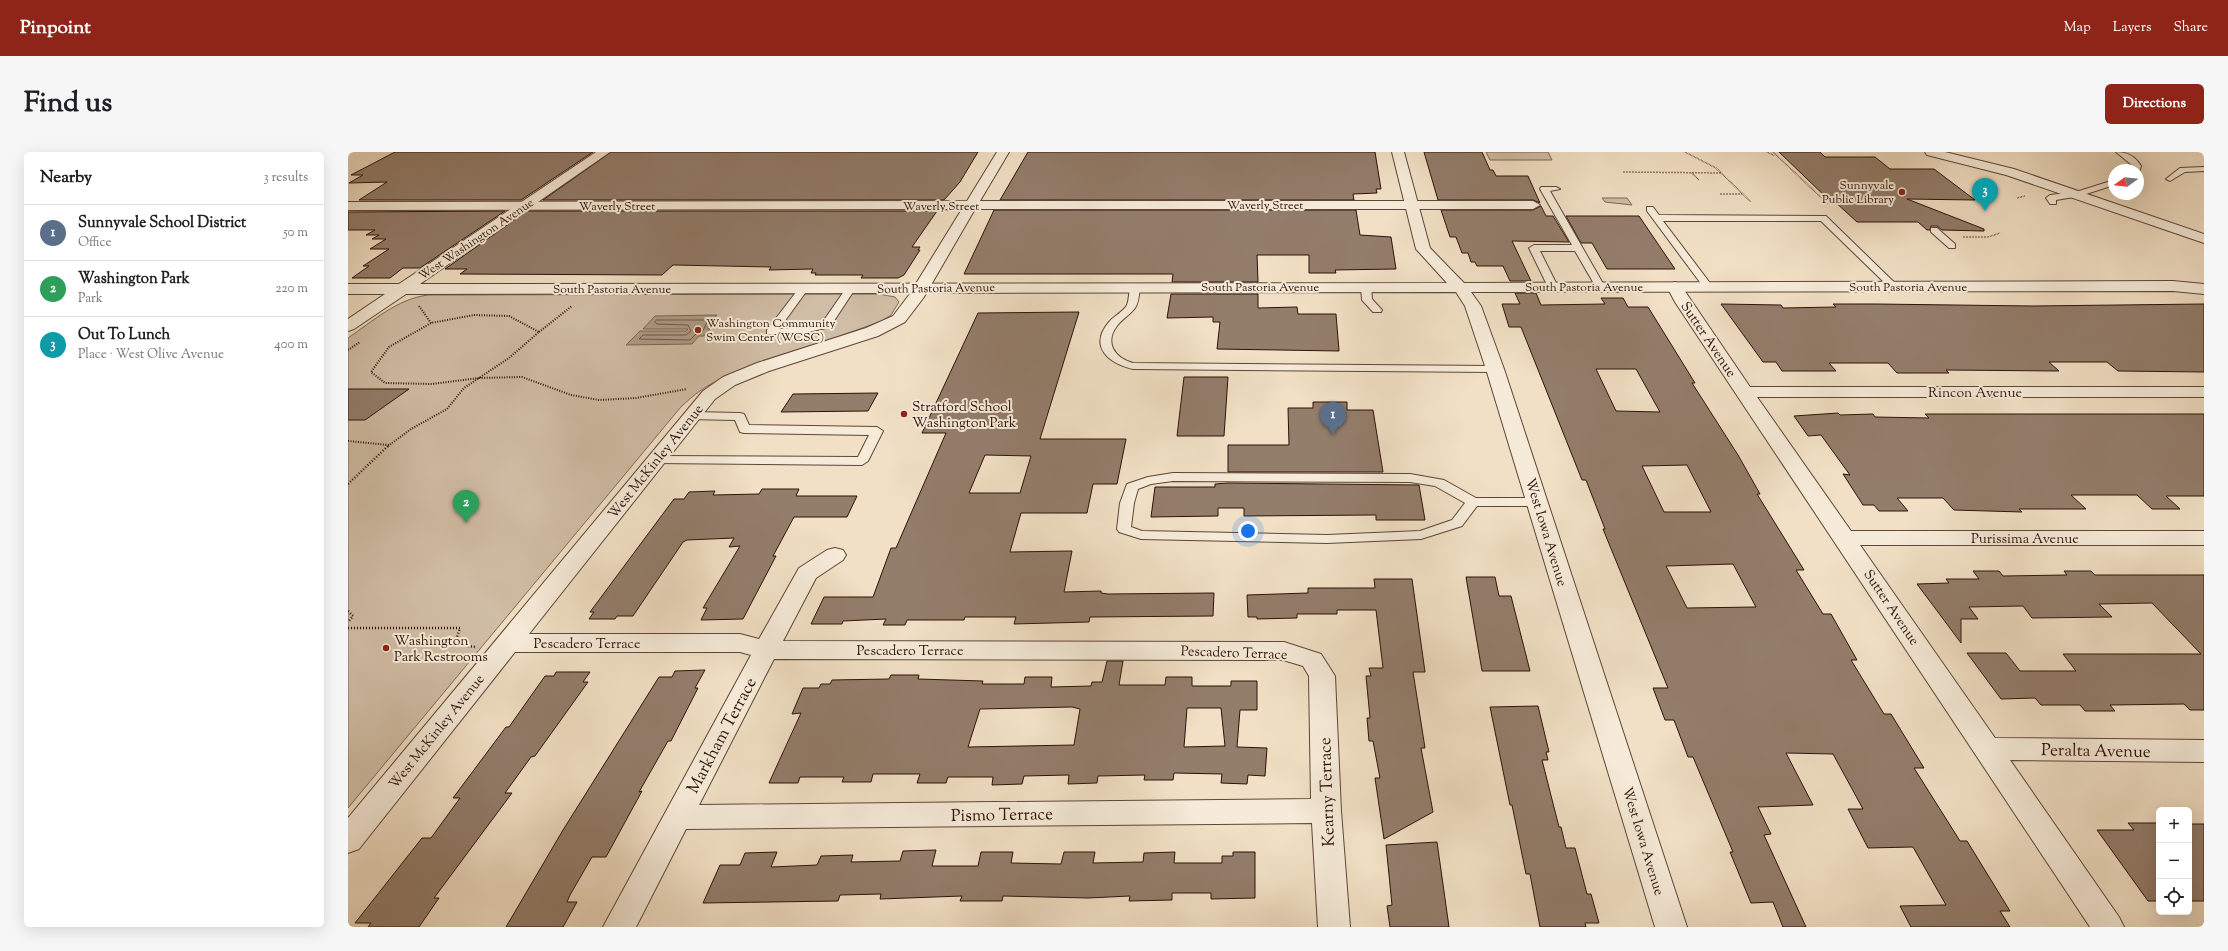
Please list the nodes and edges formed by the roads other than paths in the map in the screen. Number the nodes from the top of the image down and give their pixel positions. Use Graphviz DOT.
graph roads {
  1 [pos="604,152"];
  2 [pos="1003,152"];
  3 [pos="1398,152"];
  4 [pos="1931,152"];
  5 [pos="2120,152"];
  6 [pos="2136,164"];
  7 [pos="2204,169"];
  8 [pos="2170,179"];
  9 [pos="2108,184"];
  10 [pos="1556,189"];
  11 [pos="2077,194"];
  12 [pos="2053,202"];
  13 [pos="2065,203"];
  14 [pos="1411,205"];
  15 [pos="1533,205"];
  16 [pos="348,206"];
  17 [pos="525,206"];
  18 [pos="971,206"];
  19 [pos="1650,209"];
  20 [pos="1657,218"];
  21 [pos="1934,230"];
  22 [pos="2204,239"];
  23 [pos="1952,246"];
  24 [pos="1578,248"];
  25 [pos="2204,280"];
  26 [pos="1135,286"];
  27 [pos="2173,286"];
  28 [pos="1366,287"];
  29 [pos="1460,287"];
  30 [pos="1553,287"];
  31 [pos="1600,287"];
  32 [pos="1675,287"];
  33 [pos="1708,287"];
  34 [pos="1894,287"];
  35 [pos="348,289"];
  36 [pos="402,289"];
  37 [pos="802,289"];
  38 [pos="850,289"];
  39 [pos="921,289"];
  40 [pos="2204,289"];
  41 [pos="1377,310"];
  42 [pos="348,326"];
  43 [pos="1495,369"];
  44 [pos="1746,392"];
  45 [pos="2204,392"];
  46 [pos="692,416"];
  47 [pos="656,460"];
  48 [pos="1473,502"];
  49 [pos="1537,502"];
  50 [pos="1845,538"];
  51 [pos="2204,538"];
  52 [pos="835,555"];
  53 [pos="508,643"];
  54 [pos="766,650"];
  55 [pos="1312,660"];
  56 [pos="1988,749"];
  57 [pos="2204,751"];
  58 [pos="1326,811"];
  59 [pos="678,817"];
  60 [pos="348,840"];
  61 [pos="619,927"];
  62 [pos="1334,927"];
  63 [pos="1671,927"];
  64 [pos="2108,927"];
  1 -- 17 [label="street, West Washington Avenue"];
  2 -- 18 [label="street, West McKinley Avenue"];
  3 -- 14 [label="street, West Iowa Avenue"];
  4 -- 11 [label="street"];
  5 -- 6 [label="lane"];
  7 -- 8 [label="lane"];
  9 -- 11 [label="lane"];
  10 -- 24 [label="lane"];
  11 -- 12 [label="lane"];
  11 -- 13 [label="lane"];
  11 -- 22 [label="street"];
  14 -- 15 [label="street, Waverly Street"];
  14 -- 18 [label="street, Waverly Street"];
  14 -- 29 [label="street, West Iowa Avenue"];
  16 -- 17 [label="street, Waverly Street"];
  17 -- 18 [label="street, Waverly Street"];
  17 -- 36 [label="street, West Washington Avenue"];
  18 -- 39 [label="street, West McKinley Avenue"];
  19 -- 20 [label="lane"];
  20 -- 33 [label="lane"];
  20 -- 34 [label="lane"];
  21 -- 23 [label="lane"];
  24 -- 30 [label="lane"];
  24 -- 31 [label="lane"];
  25 -- 27 [label="street, South Pastoria Avenue"];
  26 -- 28 [label="street, South Pastoria Avenue"];
  26 -- 39 [label="street, South Pastoria Avenue"];
  26 -- 43 [label="lane"];
  27 -- 34 [label="street, South Pastoria Avenue"];
  27 -- 40 [label="street, South Pastoria Avenue"];
  28 -- 29 [label="street, South Pastoria Avenue"];
  28 -- 41 [label="lane"];
  29 -- 30 [label="street, South Pastoria Avenue"];
  29 -- 43 [label="street, West Iowa Avenue"];
  30 -- 31 [label="street, South Pastoria Avenue"];
  31 -- 32 [label="street, South Pastoria Avenue"];
  32 -- 33 [label="street, South Pastoria Avenue"];
  32 -- 44 [label="street, Sutter Avenue"];
  33 -- 34 [label="street, South Pastoria Avenue"];
  35 -- 36 [label="street, South Pastoria Avenue"];
  36 -- 37 [label="street, South Pastoria Avenue"];
  36 -- 42 [label="street, West Washington Avenue"];
  37 -- 38 [label="street, South Pastoria Avenue"];
  37 -- 38 [label="lane"];
  38 -- 39 [label="street, South Pastoria Avenue"];
  39 -- 46 [label="street, West McKinley Avenue"];
  43 -- 49 [label="street, West Iowa Avenue"];
  44 -- 45 [label="street, Rincon Avenue"];
  44 -- 50 [label="street, Sutter Avenue"];
  46 -- 47 [label="street, West McKinley Avenue"];
  46 -- 47 [label="lane"];
  47 -- 53 [label="street, West McKinley Avenue"];
  48 -- 48 [label="lane"];
  48 -- 49 [label="lane"];
  49 -- 63 [label="street, West Iowa Avenue"];
  50 -- 51 [label="street, Purissima Avenue"];
  50 -- 56 [label="street, Sutter Avenue"];
  52 -- 54 [label="street, Markham Terrace"];
  53 -- 54 [label="street, Pescadero Terrace"];
  53 -- 60 [label="street, West McKinley Avenue"];
  54 -- 55 [label="street, Pescadero Terrace"];
  54 -- 59 [label="street, Markham Terrace"];
  55 -- 58 [label="street, Kearny Terrace"];
  56 -- 57 [label="street, Peralta Avenue"];
  56 -- 64 [label="street, Sutter Avenue"];
  58 -- 59 [label="street, Pismo Terrace"];
  58 -- 62 [label="street, Kearny Terrace"];
  59 -- 61 [label="street, Markham Terrace"];
}
